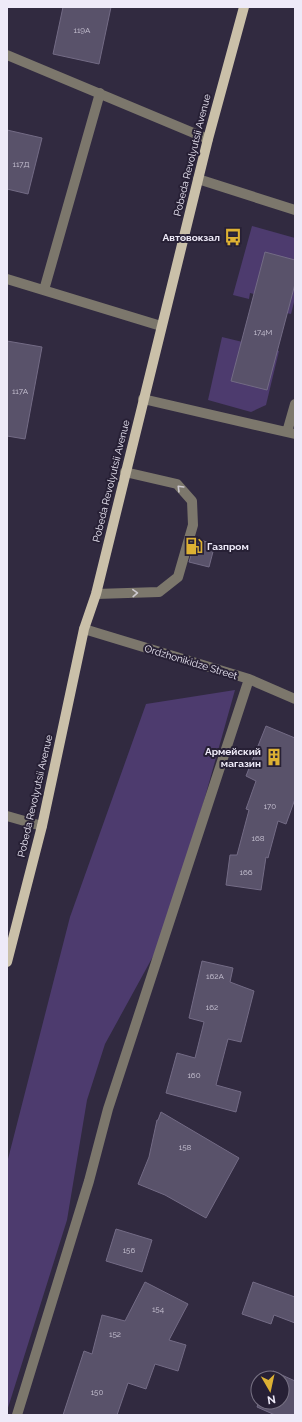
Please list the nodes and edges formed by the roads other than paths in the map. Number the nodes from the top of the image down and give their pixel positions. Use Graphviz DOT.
graph roads {
  1 [pos="244,7"];
  2 [pos="7,55"];
  3 [pos="100,93"];
  4 [pos="208,139"];
  5 [pos="198,179"];
  6 [pos="295,210"];
  7 [pos="7,279"];
  8 [pos="44,290"];
  9 [pos="161,326"];
  10 [pos="143,399"];
  11 [pos="295,404"];
  12 [pos="291,433"];
  13 [pos="125,472"];
  14 [pos="96,594"];
  15 [pos="84,629"];
  16 [pos="249,679"];
  17 [pos="294,697"];
  18 [pos="7,816"];
  19 [pos="42,826"];
  20 [pos="7,962"];
  21 [pos="17,1415"];
  1 -- 4 [label="main road, Pobeda Revolyutsii Avenue"];
  2 -- 3 [label="street"];
  3 -- 4 [label="street"];
  3 -- 8 [label="street"];
  4 -- 5 [label="main road, Pobeda Revolyutsii Avenue"];
  5 -- 6 [label="street"];
  5 -- 9 [label="main road, Pobeda Revolyutsii Avenue"];
  7 -- 8 [label="street"];
  8 -- 9 [label="street"];
  9 -- 10 [label="main road, Pobeda Revolyutsii Avenue"];
  10 -- 12 [label="street"];
  10 -- 13 [label="main road, Pobeda Revolyutsii Avenue"];
  11 -- 12 [label="street"];
  13 -- 14 [label="main road, Pobeda Revolyutsii Avenue"];
  14 -- 13 [label="street, one-way"];
  14 -- 15 [label="main road, Pobeda Revolyutsii Avenue"];
  15 -- 16 [label="street, Ordzhonikidze Street"];
  15 -- 19 [label="main road, Pobeda Revolyutsii Avenue"];
  16 -- 17 [label="street, Ordzhonikidze Street"];
  16 -- 21 [label="street"];
  18 -- 19 [label="street"];
  19 -- 20 [label="main road, Pobeda Revolyutsii Avenue"];
}
